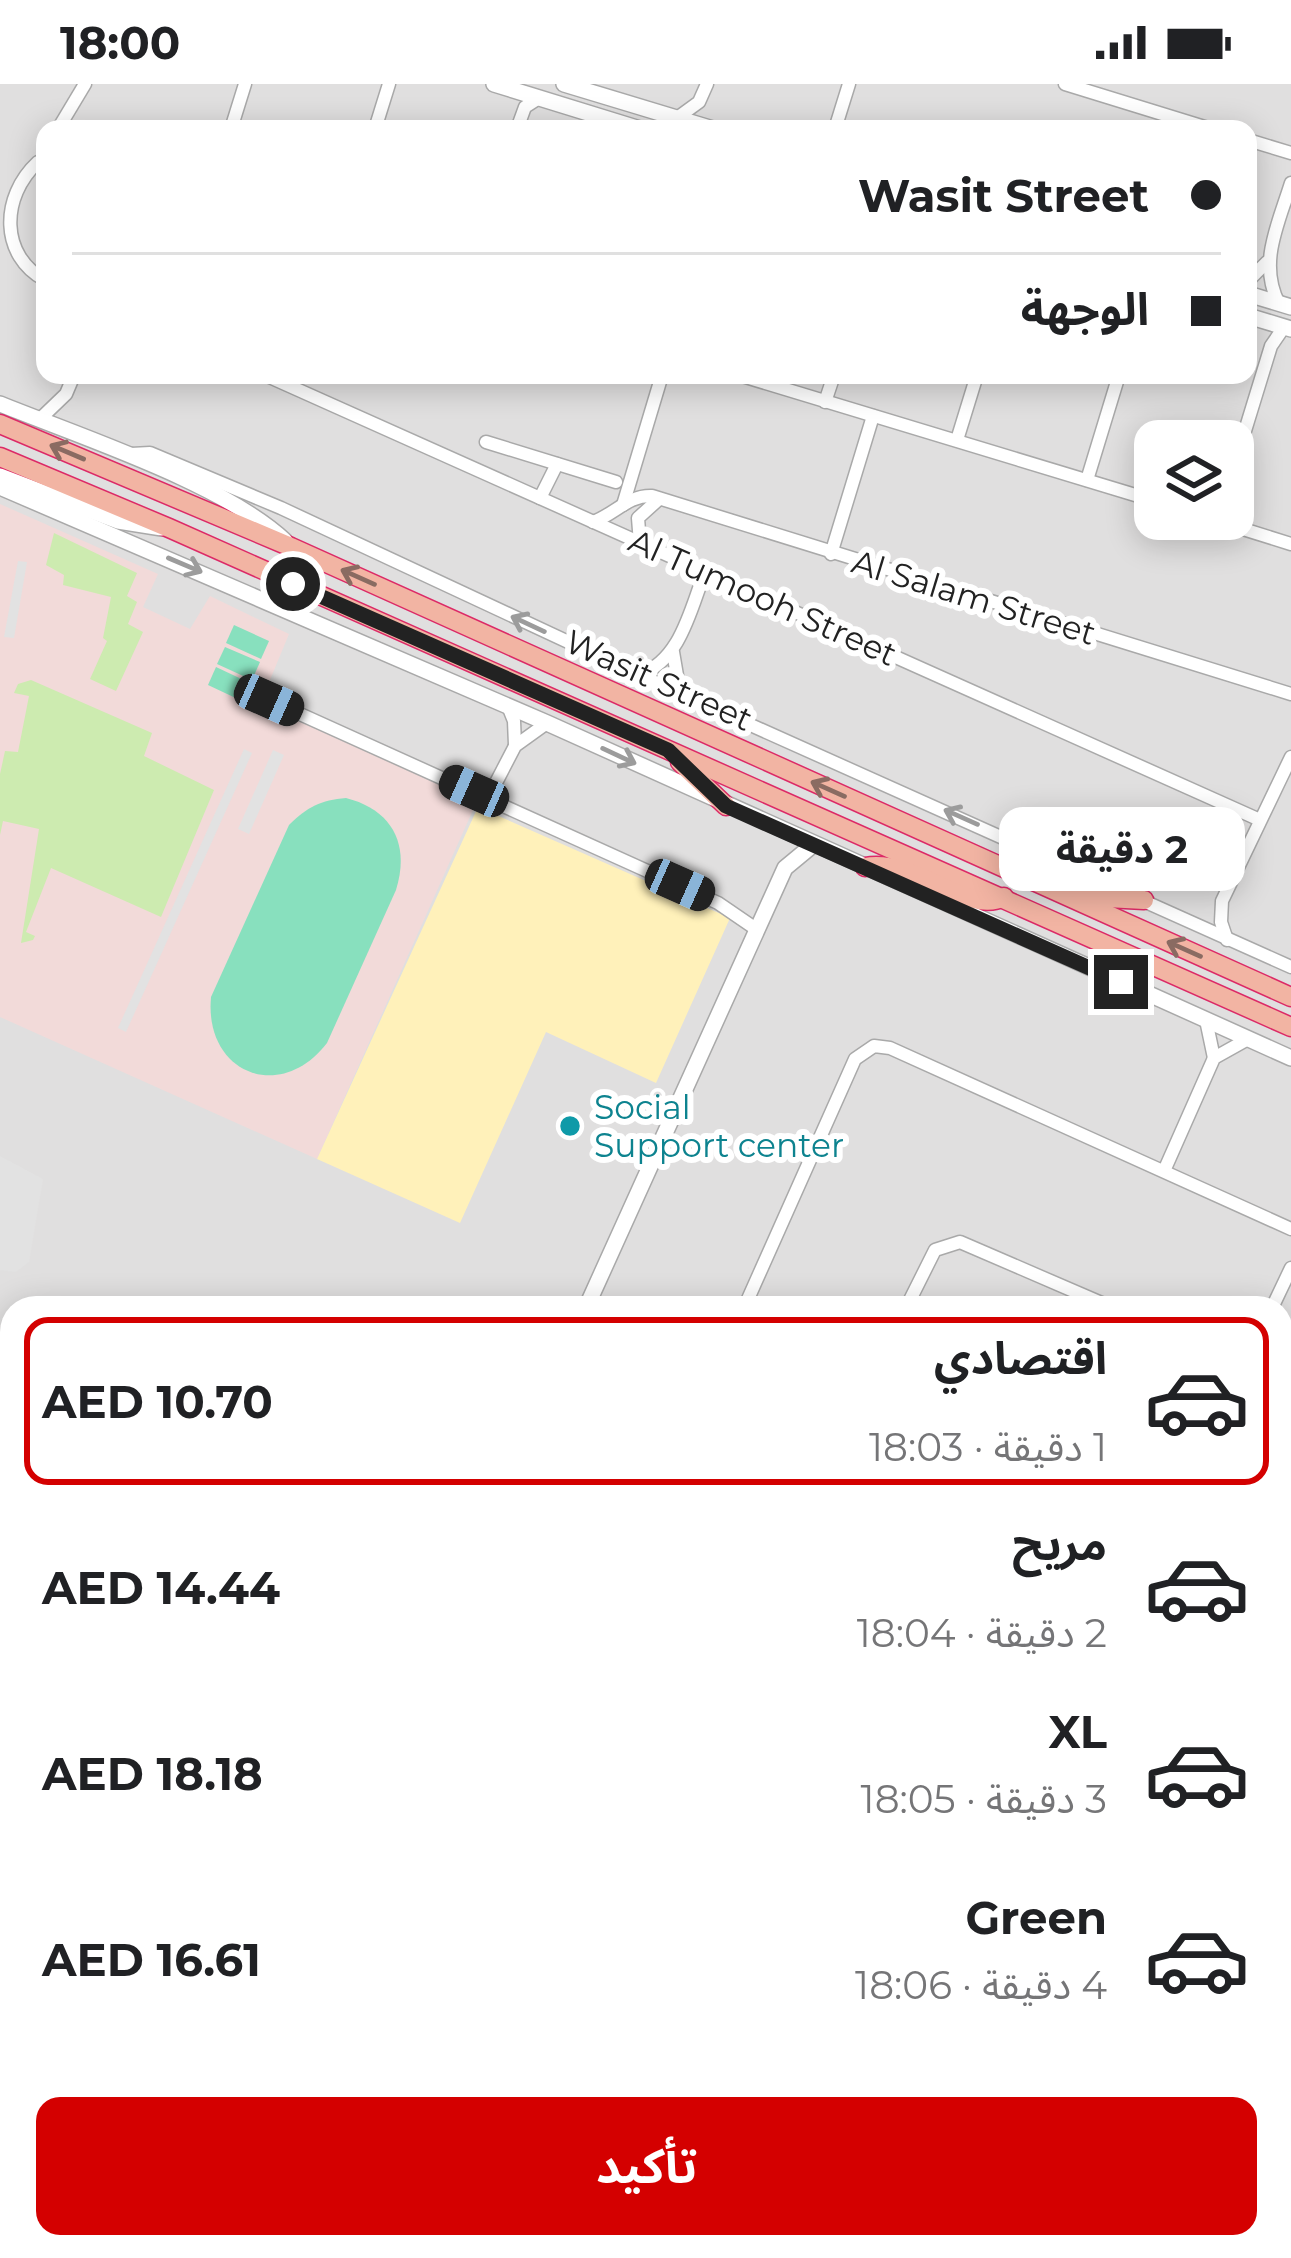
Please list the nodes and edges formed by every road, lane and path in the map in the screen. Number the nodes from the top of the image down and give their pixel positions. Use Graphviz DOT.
graph roads {
  1 [pos="85,84"];
  2 [pos="245,84"];
  3 [pos="389,84"];
  4 [pos="494,84"];
  5 [pos="564,84"];
  6 [pos="849,84"];
  7 [pos="1064,84"];
  8 [pos="705,90"];
  9 [pos="539,98"];
  10 [pos="677,118"];
  11 [pos="63,120"];
  12 [pos="234,120"];
  13 [pos="378,120"];
  14 [pos="520,120"];
  15 [pos="611,120"];
  16 [pos="683,120"];
  17 [pos="710,120"];
  18 [pos="838,120"];
  19 [pos="1182,120"];
  20 [pos="1257,143"];
  21 [pos="1291,153"];
  22 [pos="36,164"];
  23 [pos="1291,183"];
  24 [pos="1267,261"];
  25 [pos="1257,272"];
  26 [pos="36,273"];
  27 [pos="1285,305"];
  28 [pos="1257,319"];
  29 [pos="1287,328"];
  30 [pos="70,384"];
  31 [pos="302,384"];
  32 [pos="659,384"];
  33 [pos="768,384"];
  34 [pos="831,384"];
  35 [pos="974,384"];
  36 [pos="1117,384"];
  37 [pos="66,394"];
  38 [pos="825,402"];
  39 [pos="0,404"];
  40 [pos="873,416"];
  41 [pos="39,420"];
  42 [pos="1248,420"];
  43 [pos="0,424"];
  44 [pos="76,436"];
  45 [pos="957,440"];
  46 [pos="486,442"];
  47 [pos="124,455"];
  48 [pos="0,458"];
  49 [pos="556,464"];
  50 [pos="1087,480"];
  51 [pos="616,482"];
  52 [pos="2,483"];
  53 [pos="1134,495"];
  54 [pos="540,498"];
  55 [pos="658,499"];
  56 [pos="623,505"];
  57 [pos="593,522"];
  58 [pos="169,528"];
  59 [pos="1254,532"];
  60 [pos="640,543"];
  61 [pos="1291,544"];
  62 [pos="291,547"];
  63 [pos="831,554"];
  64 [pos="705,572"];
  65 [pos="673,651"];
  66 [pos="639,675"];
  67 [pos="680,693"];
  68 [pos="1291,694"];
  69 [pos="269,700"];
  70 [pos="508,706"];
  71 [pos="547,723"];
  72 [pos="515,746"];
  73 [pos="668,750"];
  74 [pos="1291,757"];
  75 [pos="488,798"];
  76 [pos="726,806"];
  77 [pos="1260,820"];
  78 [pos="779,828"];
  79 [pos="814,844"];
  80 [pos="865,867"];
  81 [pos="785,868"];
  82 [pos="1005,869"];
  83 [pos="1004,897"];
  84 [pos="1144,900"];
  85 [pos="1222,902"];
  86 [pos="1188,923"];
  87 [pos="756,929"];
  88 [pos="1228,941"];
  89 [pos="1291,952"];
  90 [pos="1275,960"];
  91 [pos="1291,967"];
  92 [pos="1291,997"];
  93 [pos="1206,1020"];
  94 [pos="1291,1027"];
  95 [pos="1248,1039"];
  96 [pos="1214,1058"];
  97 [pos="1291,1058"];
  98 [pos="1164,1172"];
  99 [pos="1291,1228"];
  100 [pos="1291,1268"];
  101 [pos="1079,1293"];
  102 [pos="591,1296"];
  103 [pos="750,1296"];
  104 [pos="912,1296"];
  105 [pos="1078,1296"];
  106 [pos="1086,1296"];
  107 [pos="1278,1296"];
  1 -- 11 [label="street"];
  2 -- 12 [label="street"];
  3 -- 13 [label="street"];
  4 -- 9 [label="street"];
  5 -- 10 [label="street"];
  6 -- 18 [label="street"];
  7 -- 19 [label="street"];
  8 -- 10 [label="street"];
  8 -- 17 [label="street"];
  9 -- 14 [label="street"];
  9 -- 15 [label="street"];
  10 -- 16 [label="street"];
  20 -- 21 [label="street"];
  22 -- 26 [label="street"];
  23 -- 24 [label="street"];
  24 -- 25 [label="street"];
  24 -- 27 [label="street"];
  28 -- 29 [label="street"];
  29 -- 42 [label="street"];
  30 -- 37 [label="street"];
  31 -- 54 [label="street, Al Tumooh Street"];
  32 -- 56 [label="street"];
  33 -- 38 [label="street"];
  34 -- 38 [label="street"];
  35 -- 45 [label="street"];
  36 -- 50 [label="street"];
  37 -- 41 [label="street"];
  37 -- 44 [label="street"];
  38 -- 40 [label="street"];
  39 -- 41 [label="street"];
  40 -- 45 [label="street"];
  40 -- 63 [label="street"];
  41 -- 44 [label="street"];
  62 -- 43 [label="highway, Wasit Street, one-way"];
  44 -- 47 [label="street"];
  45 -- 50 [label="street"];
  46 -- 49 [label="street"];
  47 -- 62 [label="street"];
  66 -- 47 [label="street, one-way"];
  48 -- 58 [label="highway, Wasit Street"];
  49 -- 51 [label="street"];
  49 -- 54 [label="street"];
  50 -- 53 [label="street"];
  52 -- 58 [label="street"];
  52 -- 70 [label="street, one-way"];
  54 -- 57 [label="street, Al Tumooh Street"];
  55 -- 56 [label="street"];
  55 -- 60 [label="street"];
  55 -- 63 [label="street, Al Salam Street"];
  56 -- 57 [label="street"];
  57 -- 60 [label="street, Al Tumooh Street"];
  58 -- 73 [label="highway, Wasit Street"];
  59 -- 61 [label="street"];
  60 -- 64 [label="street, Al Tumooh Street"];
  82 -- 62 [label="highway, Wasit Street, one-way"];
  63 -- 68 [label="street, Al Salam Street"];
  64 -- 65 [label="street"];
  64 -- 77 [label="street, Al Tumooh Street"];
  65 -- 66 [label="street"];
  65 -- 67 [label="street"];
  66 -- 67 [label="street"];
  84 -- 67 [label="street, one-way"];
  69 -- 75 [label="street"];
  70 -- 71 [label="street"];
  70 -- 72 [label="street"];
  71 -- 72 [label="street"];
  71 -- 76 [label="street, one-way"];
  72 -- 75 [label="street"];
  73 -- 76 [label="highway"];
  73 -- 83 [label="highway, Wasit Street"];
  74 -- 77 [label="street"];
  75 -- 87 [label="street"];
  76 -- 78 [label="street"];
  77 -- 85 [label="street"];
  78 -- 79 [label="street"];
  78 -- 81 [label="street"];
  79 -- 80 [label="street"];
  79 -- 81 [label="street"];
  80 -- 83 [label="highway"];
  80 -- 93 [label="street"];
  81 -- 87 [label="street"];
  82 -- 84 [label="highway"];
  92 -- 82 [label="highway, Wasit Street, one-way"];
  83 -- 94 [label="highway, Wasit Street"];
  84 -- 86 [label="street"];
  85 -- 86 [label="street"];
  85 -- 88 [label="street"];
  86 -- 88 [label="street"];
  87 -- 102 [label="street"];
  88 -- 90 [label="street"];
  89 -- 90 [label="street"];
  90 -- 91 [label="street"];
  93 -- 95 [label="street"];
  93 -- 96 [label="street"];
  95 -- 96 [label="street"];
  95 -- 97 [label="street"];
  96 -- 98 [label="street"];
  98 -- 99 [label="street"];
  98 -- 103 [label="street"];
  100 -- 107 [label="street"];
  101 -- 104 [label="street"];
  101 -- 105 [label="street"];
  101 -- 106 [label="street"];
}
